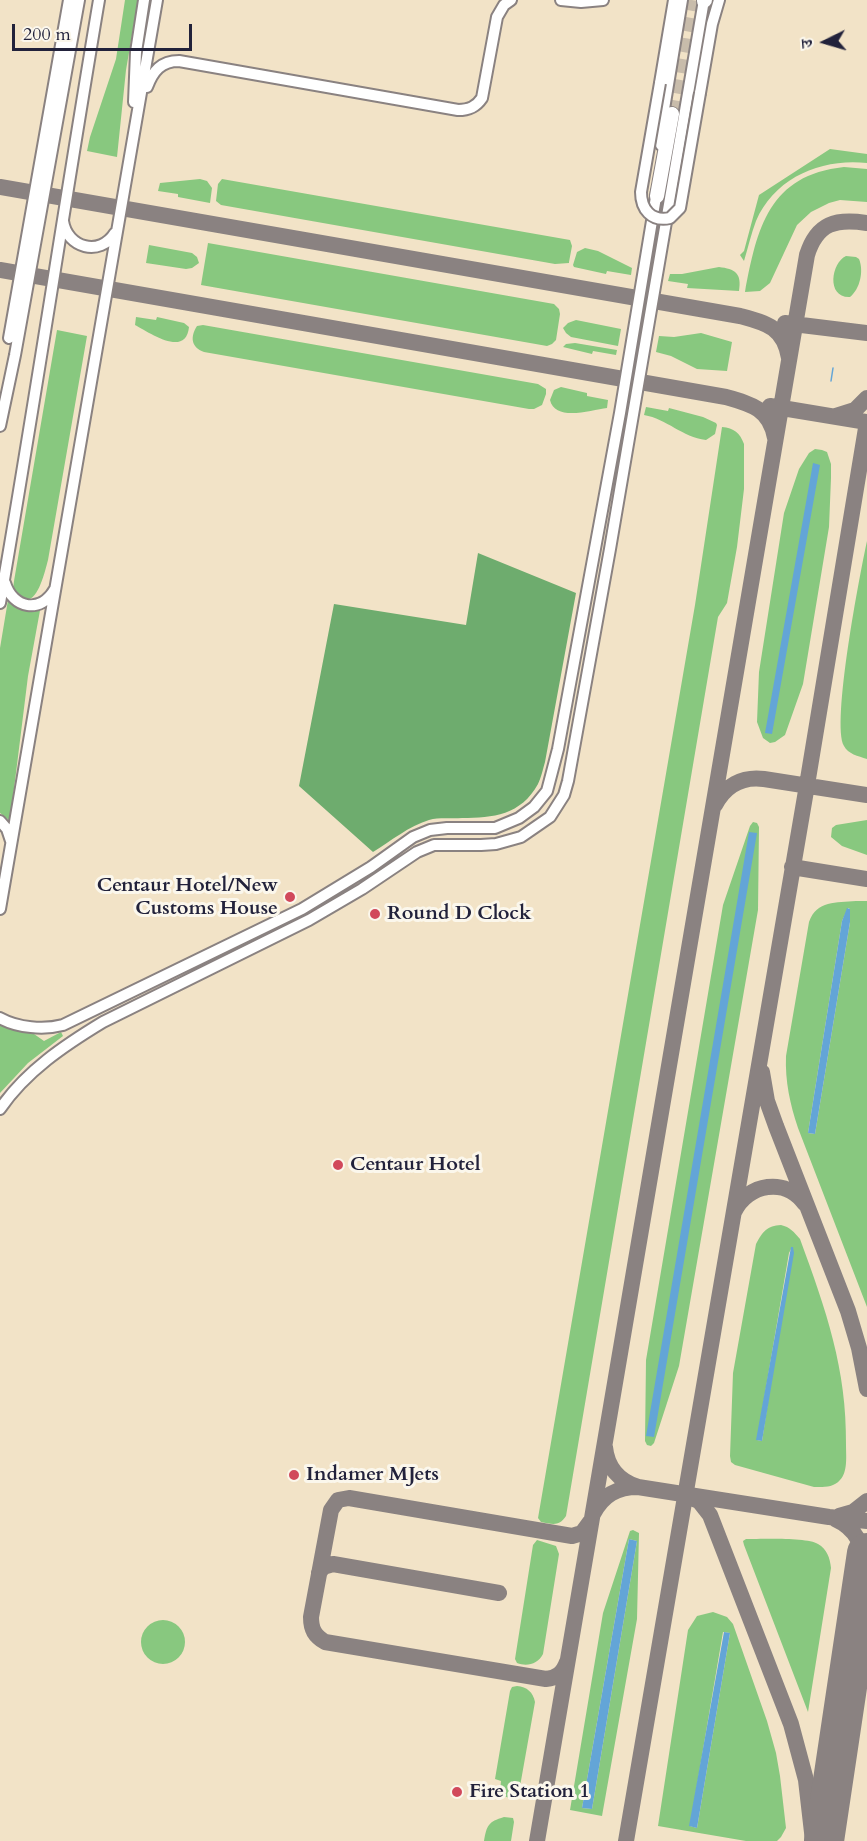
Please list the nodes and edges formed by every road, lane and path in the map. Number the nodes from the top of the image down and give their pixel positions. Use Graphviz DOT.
graph roads {
  1 [pos="69,0"];
  2 [pos="79,0"];
  3 [pos="99,0"];
  4 [pos="144,0"];
  5 [pos="157,0"];
  6 [pos="500,0"];
  7 [pos="510,0"];
  8 [pos="561,0"];
  9 [pos="603,0"];
  10 [pos="675,0"];
  11 [pos="682,0"];
  12 [pos="704,0"];
  13 [pos="719,0"];
  14 [pos="672,114"];
  15 [pos="134,132"];
  16 [pos="657,196"];
  17 [pos="62,219"];
  18 [pos="117,230"];
  19 [pos="9,338"];
  20 [pos="0,426"];
  21 [pos="5,574"];
  22 [pos="57,583"];
  23 [pos="0,603"];
  24 [pos="0,821"];
  25 [pos="11,846"];
  26 [pos="0,909"];
  27 [pos="0,1018"];
  28 [pos="0,1108"];
  1 -- 19 [label="main road"];
  2 -- 19 [label="main road"];
  3 -- 17 [label="main road"];
  4 -- 15 [label="main road"];
  5 -- 15 [label="main road"];
  6 -- 7 [label="main road"];
  7 -- 15 [label="main road"];
  8 -- 9 [label="main road"];
  10 -- 13 [label="main road, bridge"];
  11 -- 16 [label="main road"];
  12 -- 28 [label="main road"];
  14 -- 16 [label="highway"];
  15 -- 18 [label="main road"];
  16 -- 27 [label="main road"];
  17 -- 18 [label="main road"];
  17 -- 21 [label="main road"];
  18 -- 22 [label="main road"];
  19 -- 20 [label="main road"];
  21 -- 22 [label="main road"];
  21 -- 23 [label="main road"];
  22 -- 25 [label="main road"];
  24 -- 25 [label="main road"];
  25 -- 26 [label="main road"];
}
